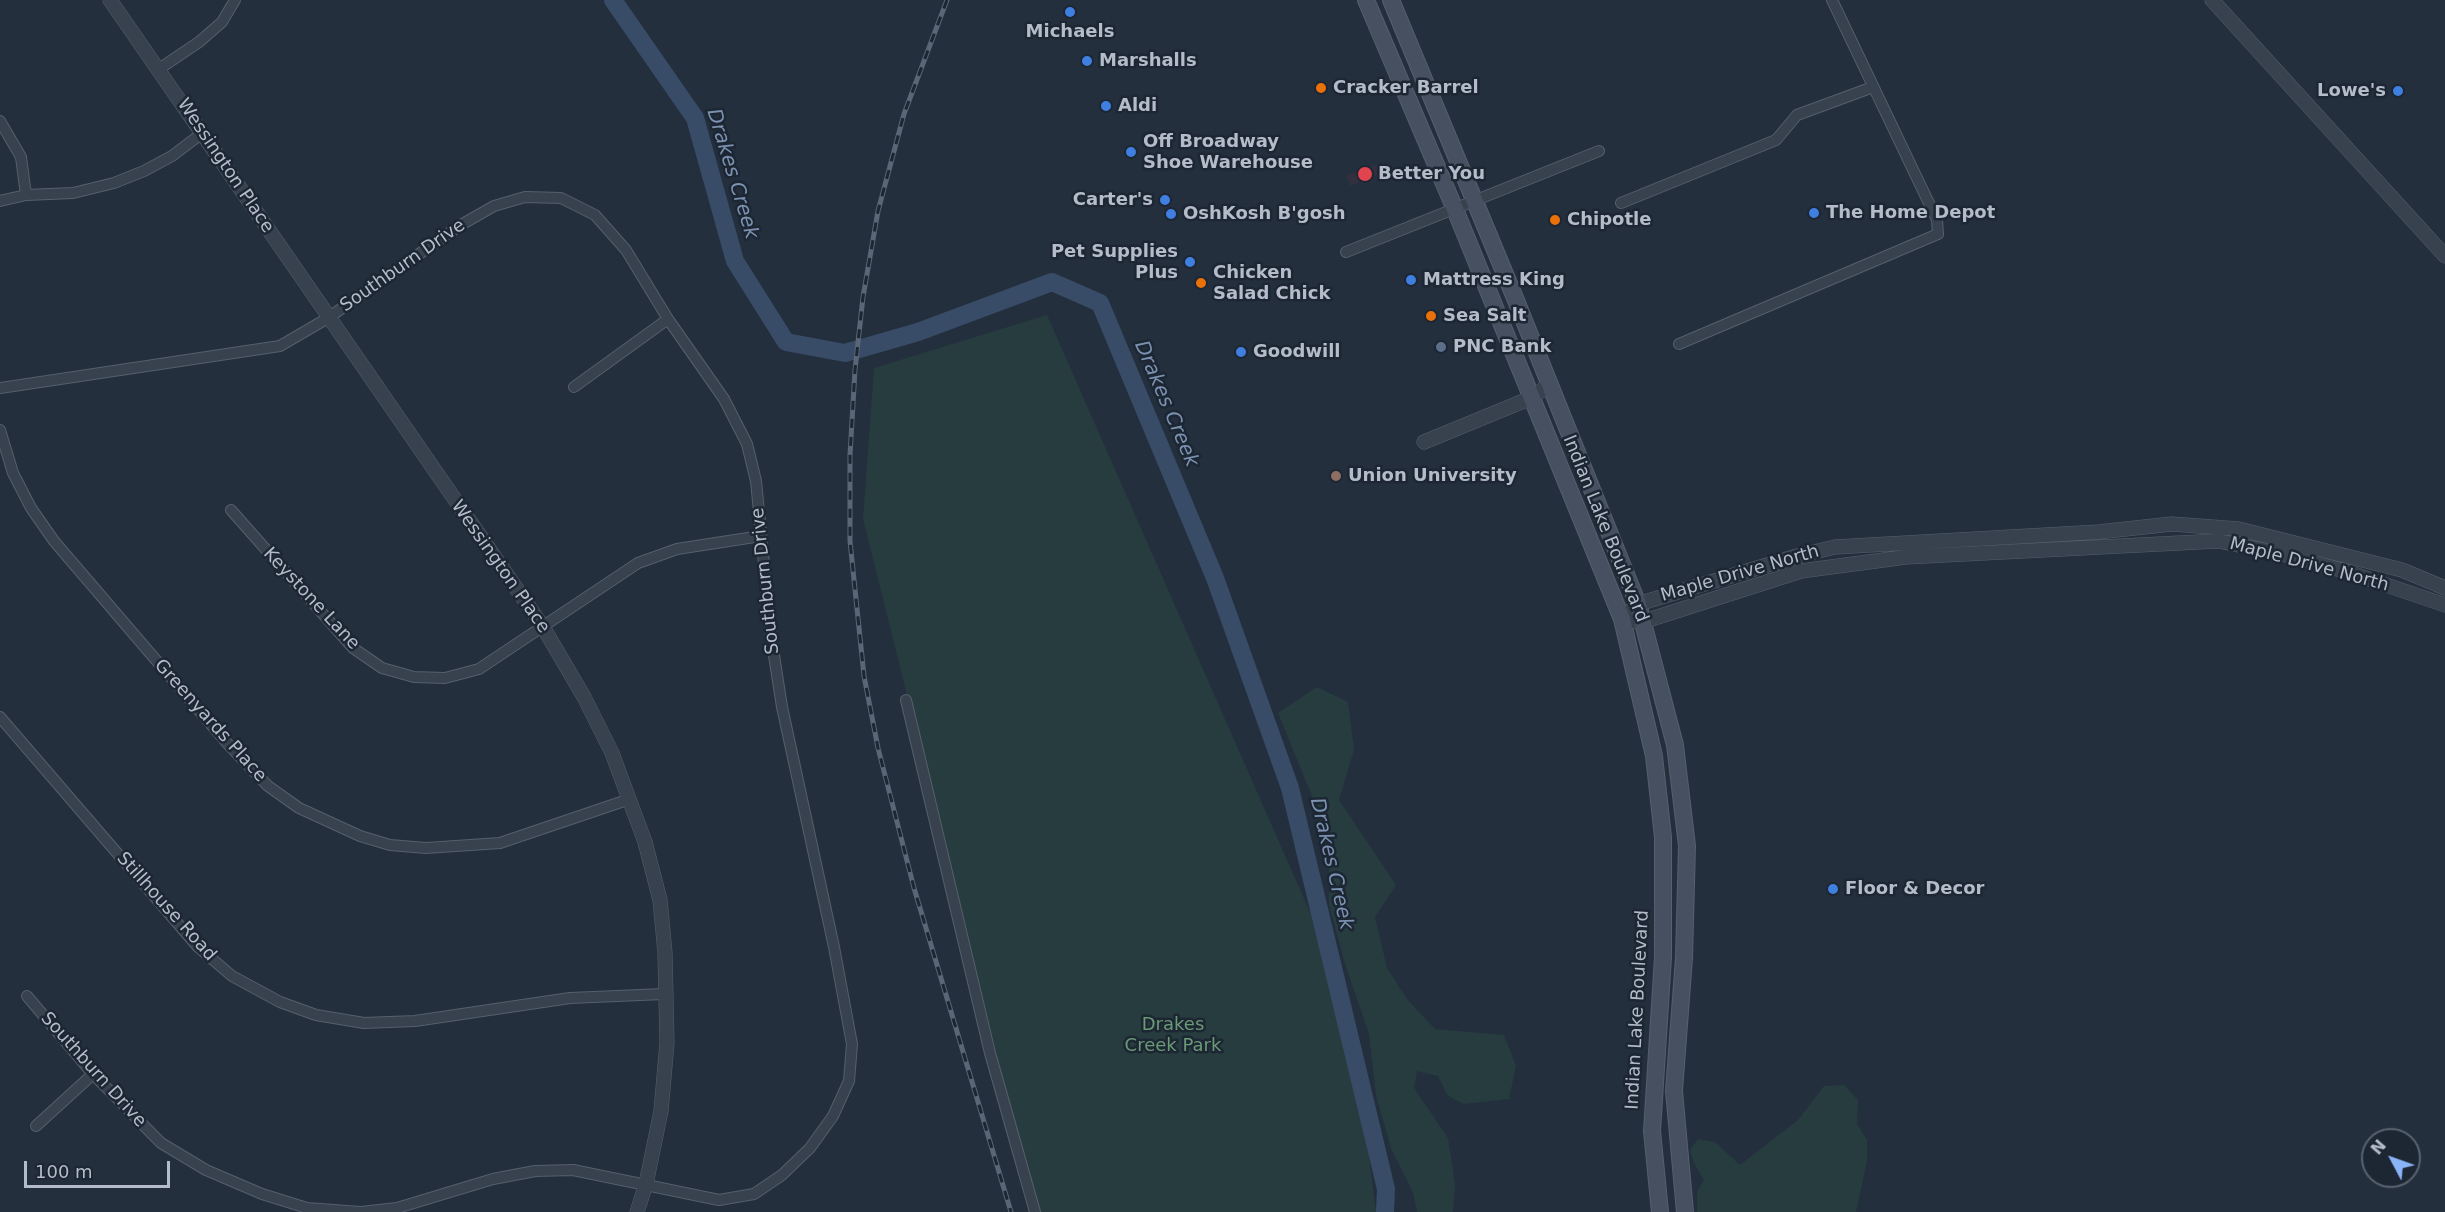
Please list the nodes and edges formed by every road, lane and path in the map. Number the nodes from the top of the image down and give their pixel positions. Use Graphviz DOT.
graph roads {
  1 [pos="110,0"];
  2 [pos="236,0"];
  3 [pos="1366,0"];
  4 [pos="1391,0"];
  5 [pos="1832,0"];
  6 [pos="2212,0"];
  7 [pos="159,69"];
  8 [pos="1873,87"];
  9 [pos="0,121"];
  10 [pos="201,134"];
  11 [pos="1599,151"];
  12 [pos="26,195"];
  13 [pos="1474,199"];
  14 [pos="0,201"];
  15 [pos="1621,203"];
  16 [pos="1455,207"];
  17 [pos="1346,252"];
  18 [pos="2445,256"];
  19 [pos="328,318"];
  20 [pos="668,319"];
  21 [pos="1679,344"];
  22 [pos="1549,385"];
  23 [pos="574,387"];
  24 [pos="0,388"];
  25 [pos="1532,398"];
  26 [pos="0,430"];
  27 [pos="1424,442"];
  28 [pos="231,510"];
  29 [pos="2221,527"];
  30 [pos="2098,532"];
  31 [pos="761,536"];
  32 [pos="2218,541"];
  33 [pos="2099,546"];
  34 [pos="1906,550"];
  35 [pos="1797,556"];
  36 [pos="2355,558"];
  37 [pos="1801,571"];
  38 [pos="2348,573"];
  39 [pos="2445,588"];
  40 [pos="1638,604"];
  41 [pos="2445,605"];
  42 [pos="1622,619"];
  43 [pos="1642,622"];
  44 [pos="543,627"];
  45 [pos="906,700"];
  46 [pos="0,717"];
  47 [pos="630,799"];
  48 [pos="664,994"];
  49 [pos="27,996"];
  50 [pos="93,1074"];
  51 [pos="36,1126"];
  52 [pos="646,1184"];
  53 [pos="361,1212"];
  54 [pos="637,1212"];
  55 [pos="1035,1212"];
  56 [pos="1660,1212"];
  57 [pos="1684,1212"];
  1 -- 7 [label="street, Wessington Place"];
  2 -- 7 [label="street"];
  3 -- 16 [label="main road, Indian Lake Boulevard"];
  4 -- 13 [label="main road, Indian Lake Boulevard"];
  5 -- 8 [label="street"];
  6 -- 18 [label="street"];
  7 -- 10 [label="street, Wessington Place"];
  8 -- 15 [label="street"];
  8 -- 21 [label="street"];
  9 -- 12 [label="street"];
  10 -- 12 [label="street"];
  10 -- 19 [label="street, Wessington Place"];
  11 -- 13 [label="street"];
  12 -- 14 [label="street"];
  13 -- 16 [label="street"];
  13 -- 22 [label="main road, Indian Lake Boulevard"];
  16 -- 17 [label="street"];
  16 -- 25 [label="main road, Indian Lake Boulevard"];
  19 -- 20 [label="street, Southburn Drive"];
  19 -- 24 [label="street, Southburn Drive"];
  19 -- 44 [label="street, Wessington Place"];
  20 -- 23 [label="street"];
  20 -- 31 [label="street, Southburn Drive"];
  22 -- 25 [label="street"];
  22 -- 40 [label="main road, Indian Lake Boulevard"];
  25 -- 27 [label="street"];
  25 -- 42 [label="main road, Indian Lake Boulevard"];
  26 -- 47 [label="street, Greenyards Place"];
  28 -- 44 [label="street, Keystone Lane"];
  29 -- 30 [label="street, Maple Drive North"];
  29 -- 32 [label="street"];
  29 -- 36 [label="street, Maple Drive North"];
  30 -- 33 [label="street"];
  30 -- 34 [label="street, Maple Drive North"];
  31 -- 44 [label="street, Keystone Lane"];
  31 -- 52 [label="street, Southburn Drive"];
  32 -- 33 [label="street, Maple Drive North"];
  32 -- 38 [label="street, Maple Drive North"];
  33 -- 34 [label="street, Maple Drive North"];
  34 -- 35 [label="street, Maple Drive North"];
  34 -- 37 [label="street, Maple Drive North"];
  35 -- 37 [label="street"];
  35 -- 40 [label="street, Maple Drive North"];
  36 -- 38 [label="street"];
  36 -- 39 [label="street, Maple Drive North"];
  37 -- 43 [label="street, Maple Drive North"];
  38 -- 41 [label="street, Maple Drive North"];
  40 -- 42 [label="street, Maple Drive North"];
  40 -- 43 [label="main road, Indian Lake Boulevard"];
  42 -- 43 [label="street, Maple Drive North"];
  42 -- 56 [label="main road, Indian Lake Boulevard"];
  43 -- 57 [label="main road, Indian Lake Boulevard"];
  44 -- 47 [label="street, Wessington Place"];
  45 -- 55 [label="street"];
  46 -- 48 [label="street, Stillhouse Road"];
  47 -- 48 [label="street, Wessington Place"];
  48 -- 52 [label="street, Wessington Place"];
  49 -- 50 [label="street, Southburn Drive"];
  50 -- 51 [label="street"];
  50 -- 53 [label="street, Southburn Drive"];
  52 -- 53 [label="street, Southburn Drive"];
  52 -- 54 [label="street, Wessington Place"];
}
